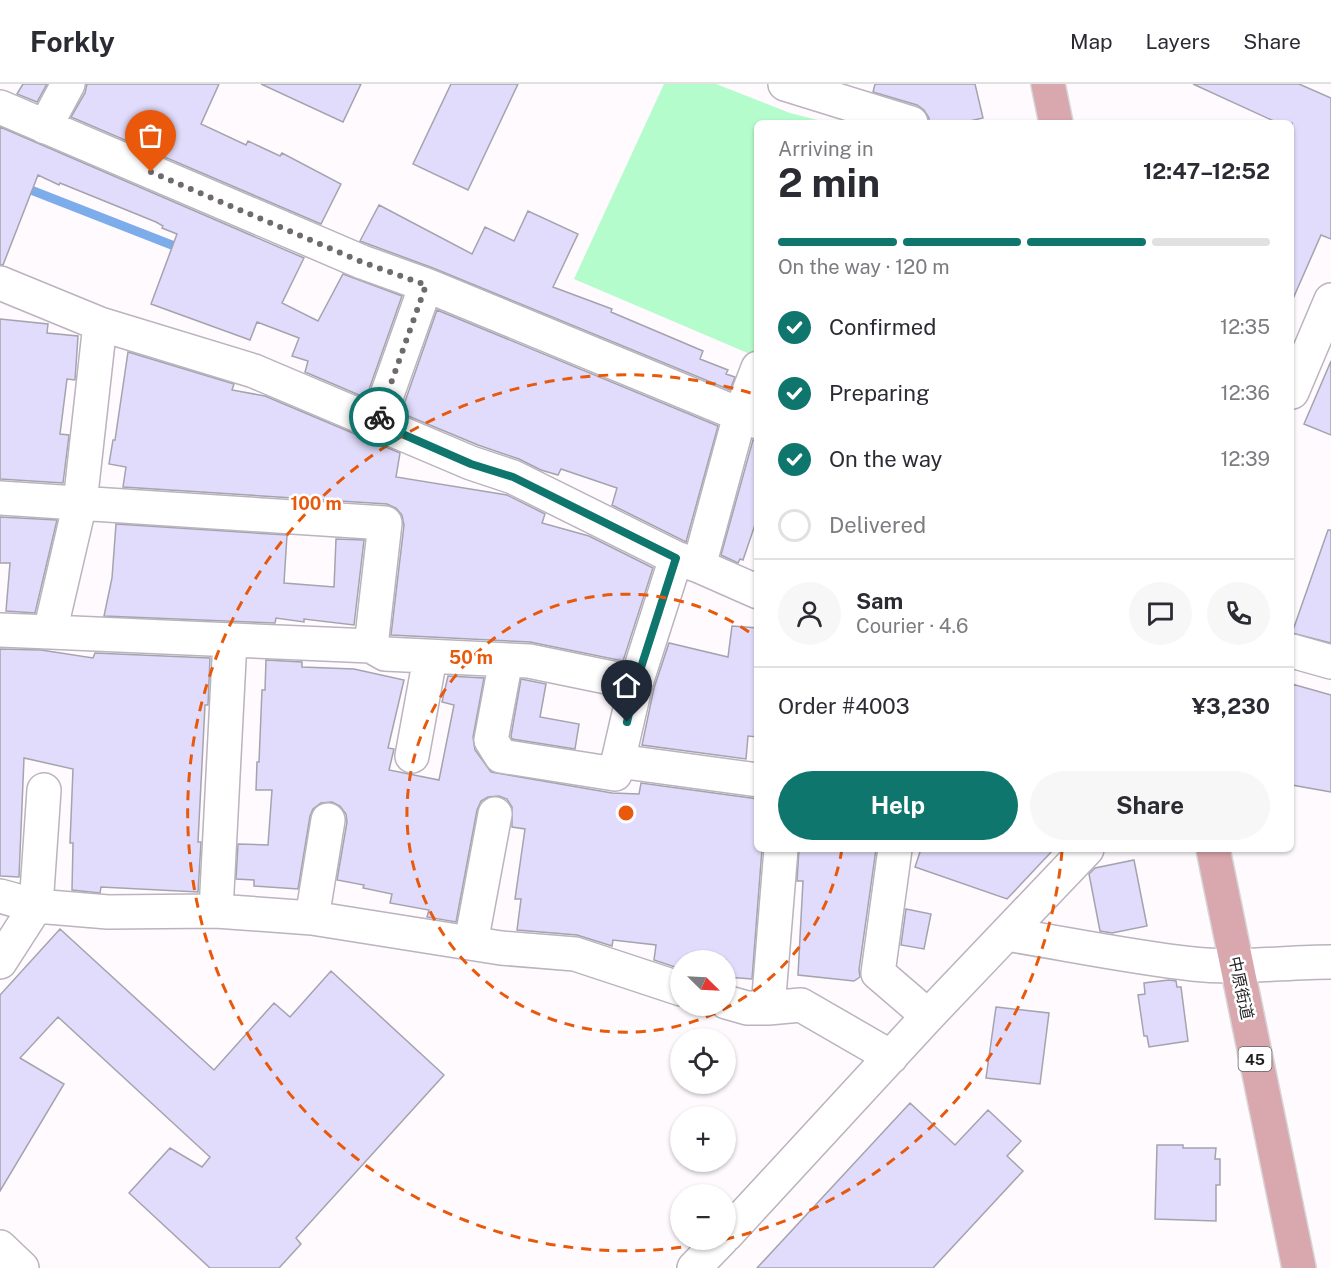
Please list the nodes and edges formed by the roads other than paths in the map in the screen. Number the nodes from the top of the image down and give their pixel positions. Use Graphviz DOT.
graph roads {
  1 [pos="68,84"];
  2 [pos="785,84"];
  3 [pos="1047,84"];
  4 [pos="0,107"];
  5 [pos="900,120"];
  6 [pos="1055,120"];
  7 [pos="45,127"];
  8 [pos="0,283"];
  9 [pos="426,285"];
  10 [pos="1331,300"];
  11 [pos="100,324"];
  12 [pos="1294,387"];
  13 [pos="754,391"];
  14 [pos="749,419"];
  15 [pos="377,423"];
  16 [pos="0,498"];
  17 [pos="80,503"];
  18 [pos="688,562"];
  19 [pos="754,590"];
  20 [pos="0,630"];
  21 [pos="50,632"];
  22 [pos="230,640"];
  23 [pos="371,646"];
  24 [pos="1294,652"];
  25 [pos="430,658"];
  26 [pos="506,660"];
  27 [pos="1331,662"];
  28 [pos="636,683"];
  29 [pos="411,756"];
  30 [pos="618,761"];
  31 [pos="754,779"];
  32 [pos="44,790"];
  33 [pos="495,814"];
  34 [pos="328,820"];
  35 [pos="781,852"];
  36 [pos="895,852"];
  37 [pos="1084,852"];
  38 [pos="1214,852"];
  39 [pos="0,896"];
  40 [pos="36,906"];
  41 [pos="216,911"];
  42 [pos="312,918"];
  43 [pos="1006,934"];
  44 [pos="471,943"];
  45 [pos="0,962"];
  46 [pos="1331,962"];
  47 [pos="1236,967"];
  48 [pos="670,985"];
  49 [pos="736,1005"];
  50 [pos="768,1008"];
  51 [pos="928,1016"];
  52 [pos="891,1057"];
  53 [pos="736,1224"];
  54 [pos="0,1247"];
  55 [pos="711,1250"];
  56 [pos="22,1268"];
  57 [pos="694,1268"];
  58 [pos="1299,1268"];
  1 -- 7 [label="street"];
  2 -- 5 [label="street"];
  3 -- 6 [label="main road"];
  4 -- 7 [label="street"];
  7 -- 9 [label="street"];
  8 -- 11 [label="street"];
  9 -- 14 [label="street"];
  9 -- 15 [label="street"];
  10 -- 12 [label="street"];
  11 -- 15 [label="street"];
  11 -- 17 [label="street"];
  13 -- 14 [label="street"];
  14 -- 18 [label="street"];
  15 -- 18 [label="street"];
  16 -- 17 [label="street"];
  17 -- 21 [label="street"];
  17 -- 23 [label="street"];
  18 -- 19 [label="street"];
  18 -- 28 [label="street"];
  20 -- 21 [label="street"];
  21 -- 22 [label="street"];
  22 -- 23 [label="street"];
  22 -- 41 [label="street"];
  23 -- 25 [label="street"];
  24 -- 27 [label="street"];
  25 -- 26 [label="street"];
  25 -- 29 [label="street"];
  26 -- 28 [label="street"];
  26 -- 30 [label="street"];
  28 -- 30 [label="street"];
  30 -- 31 [label="street"];
  32 -- 40 [label="street"];
  33 -- 44 [label="street"];
  34 -- 42 [label="street"];
  35 -- 50 [label="street"];
  36 -- 51 [label="street"];
  37 -- 43 [label="street"];
  38 -- 47 [label="main road, 中原街道 / 45"];
  39 -- 40 [label="street"];
  40 -- 41 [label="street"];
  40 -- 45 [label="street"];
  41 -- 42 [label="street"];
  42 -- 44 [label="street"];
  43 -- 47 [label="street"];
  43 -- 51 [label="street"];
  44 -- 48 [label="street"];
  46 -- 47 [label="street"];
  47 -- 58 [label="main road, 中原街道 / 45"];
  49 -- 50 [label="street"];
  50 -- 52 [label="street"];
  51 -- 52 [label="street"];
  52 -- 53 [label="street"];
  54 -- 56 [label="street"];
  55 -- 57 [label="street"];
}
